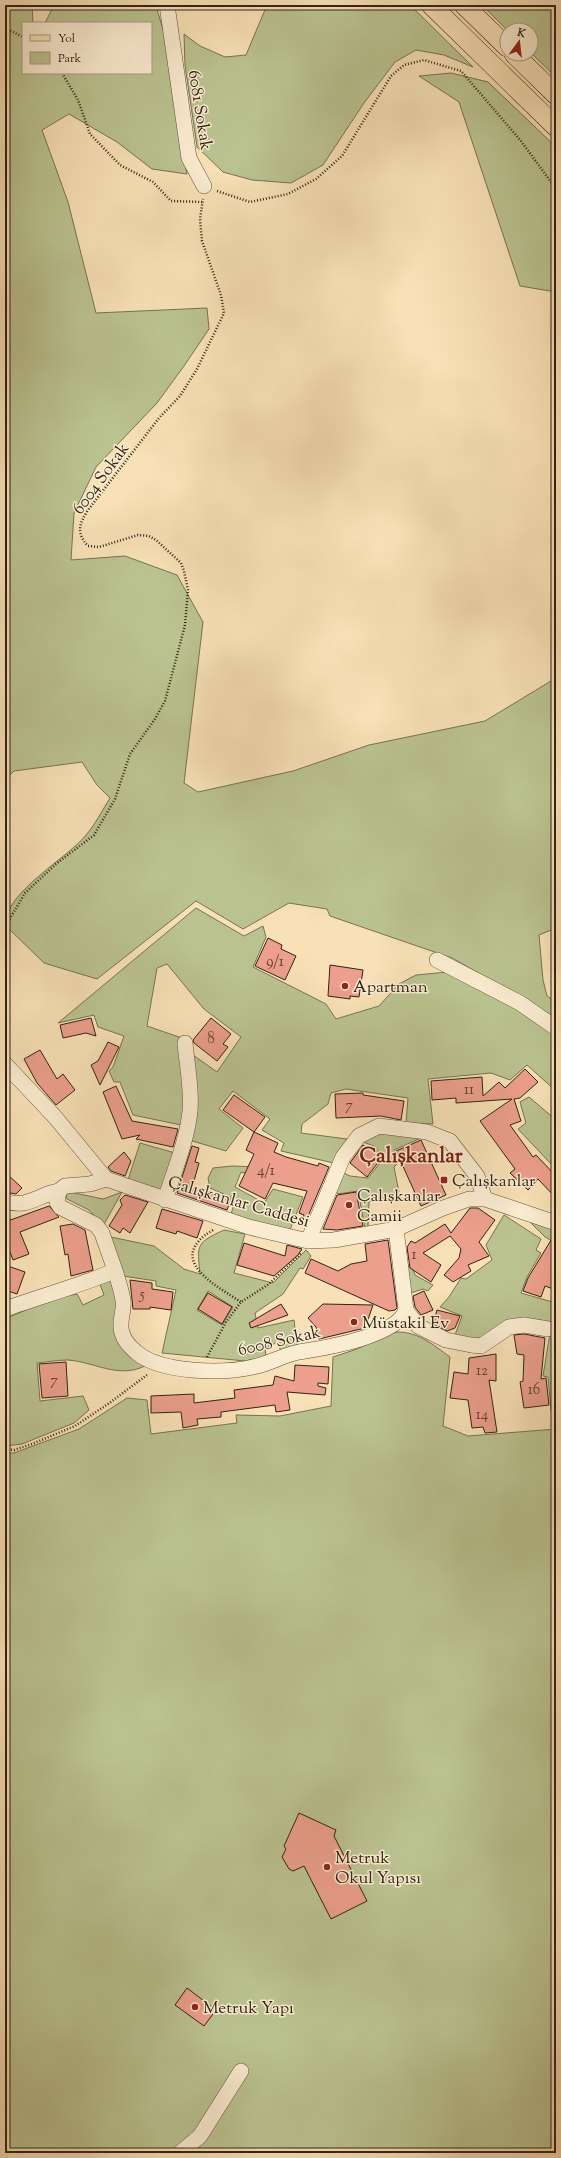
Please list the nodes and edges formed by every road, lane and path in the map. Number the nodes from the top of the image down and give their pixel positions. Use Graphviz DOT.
graph roads {
  1 [pos="167,5"];
  2 [pos="431,5"];
  3 [pos="464,5"];
  4 [pos="5,28"];
  5 [pos="22,36"];
  6 [pos="499,39"];
  7 [pos="522,62"];
  8 [pos="63,74"];
  9 [pos="556,95"];
  10 [pos="556,127"];
  11 [pos="204,186"];
  12 [pos="556,189"];
  13 [pos="202,202"];
  14 [pos="5,927"];
  15 [pos="437,960"];
  16 [pos="556,1028"];
  17 [pos="185,1043"];
  18 [pos="5,1064"];
  19 [pos="106,1179"];
  20 [pos="59,1191"];
  21 [pos="485,1199"];
  22 [pos="165,1200"];
  23 [pos="5,1201"];
  24 [pos="229,1221"];
  25 [pos="556,1223"];
  26 [pos="396,1229"];
  27 [pos="308,1240"];
  28 [pos="114,1271"];
  29 [pos="241,1302"];
  30 [pos="5,1309"];
  31 [pos="406,1310"];
  32 [pos="548,1329"];
  33 [pos="168,1367"];
  34 [pos="199,1370"];
  35 [pos="5,1449"];
  36 [pos="240,2071"];
  37 [pos="180,2153"];
  1 -- 11 [label="street, 6081 Sokak"];
  2 -- 10 [label="main road"];
  3 -- 6 [label="main road"];
  4 -- 5 [label="path"];
  7 -- 9 [label="main road"];
  8 -- 13 [label="path"];
  11 -- 12 [label="path"];
  11 -- 13 [label="path, 6004 Sokak"];
  13 -- 14 [label="path, 6004 Sokak"];
  15 -- 16 [label="street"];
  17 -- 22 [label="street"];
  18 -- 19 [label="street"];
  19 -- 20 [label="street"];
  19 -- 22 [label="street, Çalışkanlar Caddesi"];
  20 -- 23 [label="street"];
  20 -- 28 [label="street, 6008 Sokak"];
  21 -- 25 [label="street, Çalışkanlar Caddesi"];
  21 -- 26 [label="street, Çalışkanlar Caddesi"];
  21 -- 27 [label="street"];
  22 -- 24 [label="street, Çalışkanlar Caddesi"];
  24 -- 27 [label="street, Çalışkanlar Caddesi"];
  24 -- 29 [label="path"];
  26 -- 27 [label="street, Çalışkanlar Caddesi"];
  26 -- 31 [label="street"];
  27 -- 29 [label="path"];
  28 -- 30 [label="street"];
  28 -- 33 [label="street, 6008 Sokak"];
  29 -- 34 [label="path"];
  31 -- 32 [label="street"];
  31 -- 34 [label="street, 6008 Sokak"];
  33 -- 34 [label="street, 6008 Sokak"];
  33 -- 35 [label="path"];
  36 -- 37 [label="street"];
}
